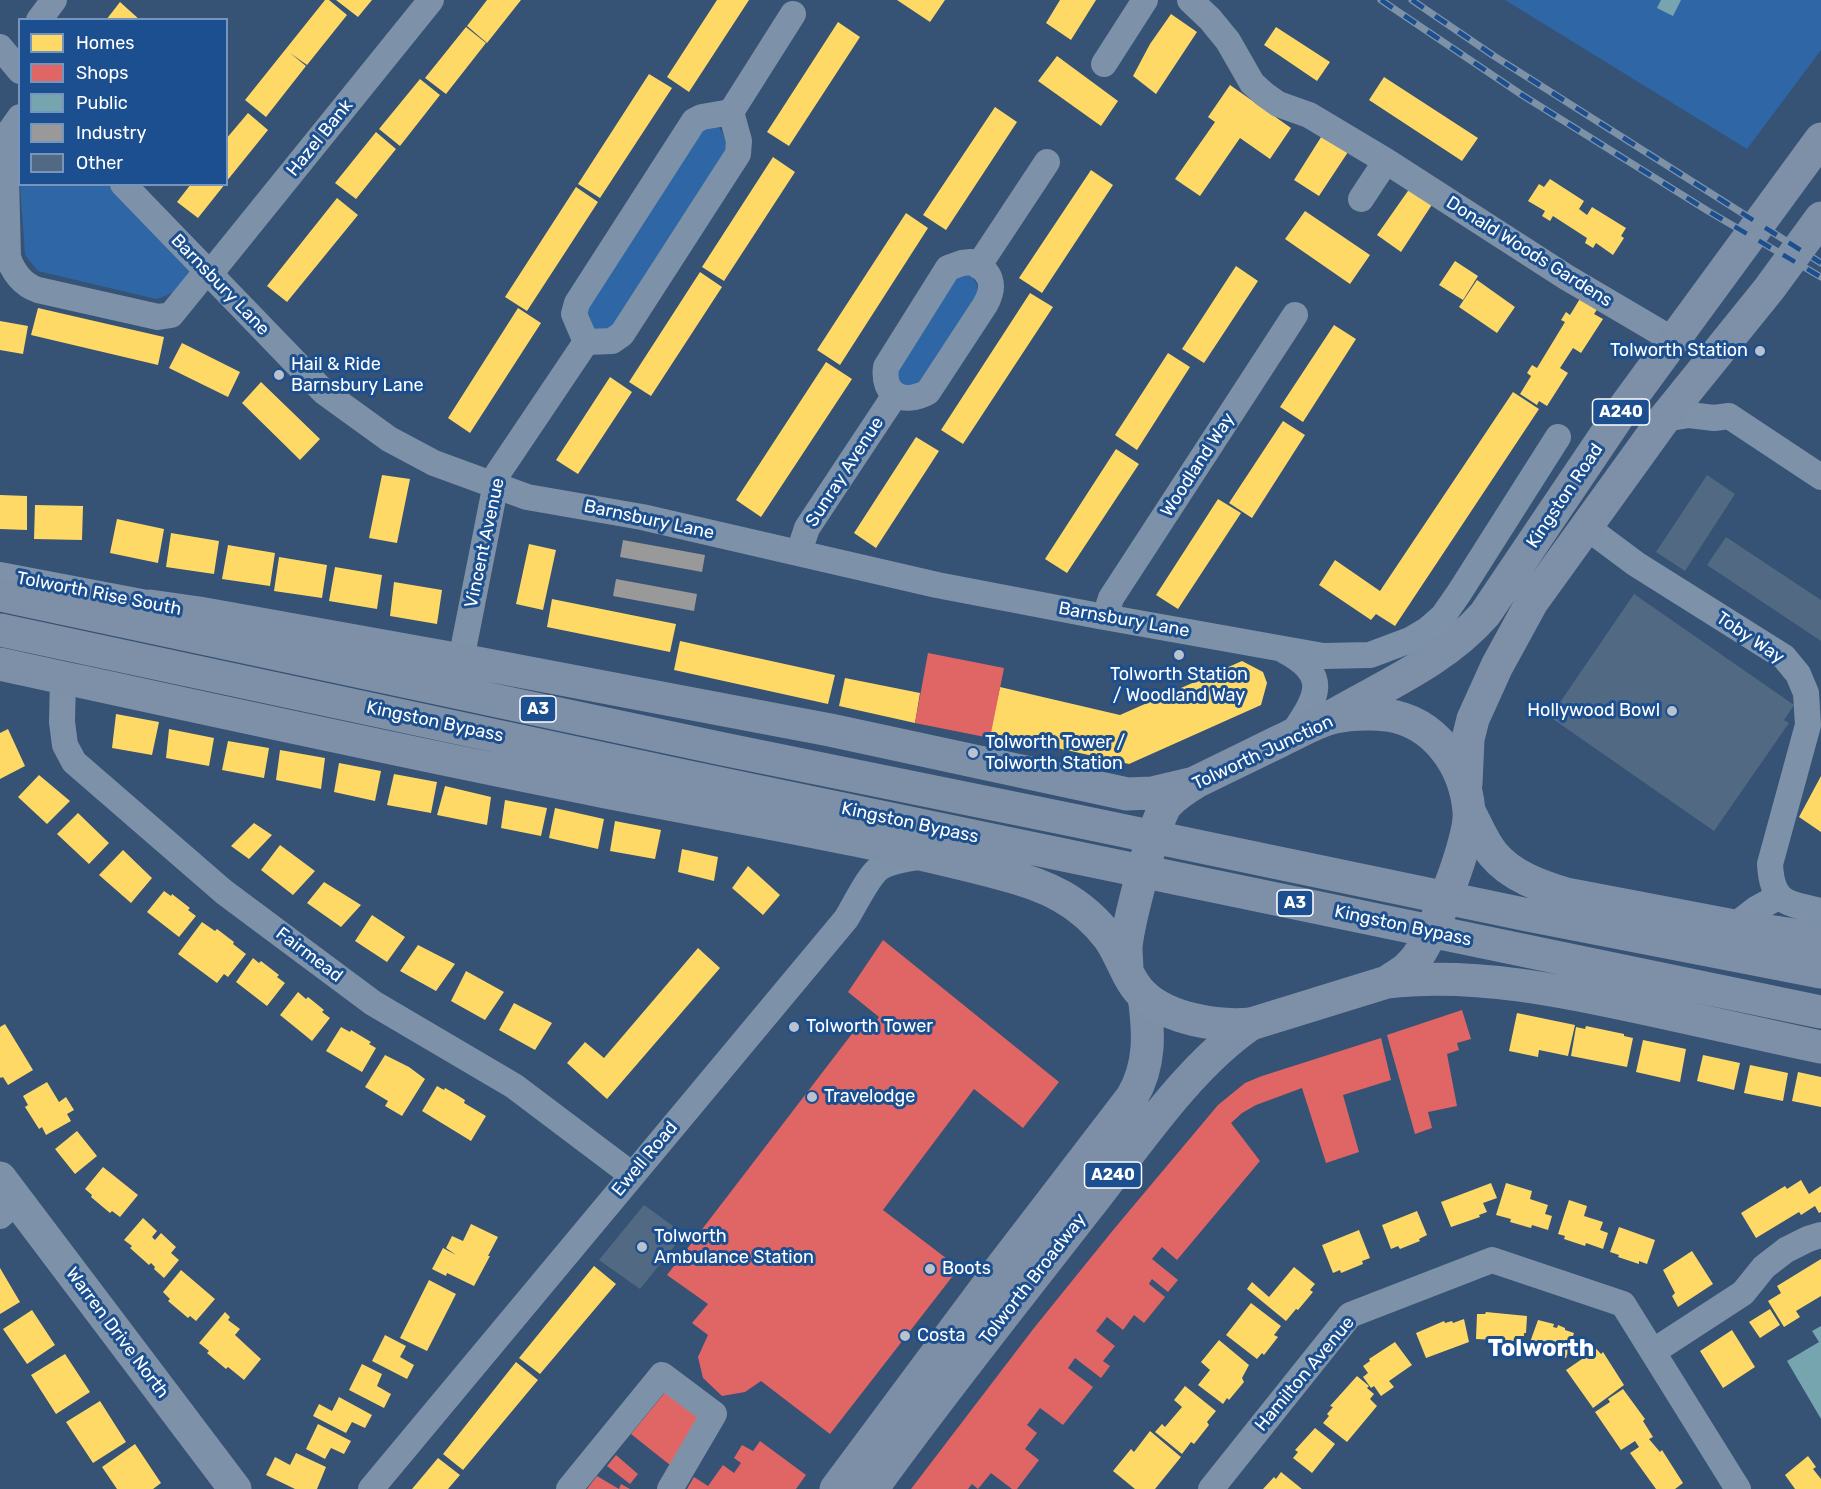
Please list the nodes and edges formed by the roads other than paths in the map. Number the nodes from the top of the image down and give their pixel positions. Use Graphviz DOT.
graph roads {
  1 [pos="54,0"];
  2 [pos="431,0"];
  3 [pos="1145,0"];
  4 [pos="1190,0"];
  5 [pos="793,14"];
  6 [pos="40,18"];
  7 [pos="1104,64"];
  8 [pos="731,112"];
  9 [pos="18,120"];
  10 [pos="1821,139"];
  11 [pos="1386,161"];
  12 [pos="1047,162"];
  13 [pos="125,186"];
  14 [pos="1361,199"];
  15 [pos="1821,218"];
  16 [pos="979,265"];
  17 [pos="208,274"];
  18 [pos="1295,315"];
  19 [pos="1673,340"];
  20 [pos="586,342"];
  21 [pos="895,395"];
  22 [pos="1664,418"];
  23 [pos="1558,437"];
  24 [pos="1821,477"];
  25 [pos="495,485"];
  26 [pos="1585,526"];
  27 [pos="799,552"];
  28 [pos="0,575"];
  29 [pos="0,586"];
  30 [pos="0,595"];
  31 [pos="199,613"];
  32 [pos="1105,617"];
  33 [pos="0,630"];
  34 [pos="1280,648"];
  35 [pos="461,660"];
  36 [pos="0,664"];
  37 [pos="63,678"];
  38 [pos="1814,704"];
  39 [pos="1328,719"];
  40 [pos="1291,736"];
  41 [pos="1196,782"];
  42 [pos="1468,804"];
  43 [pos="931,855"];
  44 [pos="1778,897"];
  45 [pos="1821,911"];
  46 [pos="1734,926"];
  47 [pos="1821,939"];
  48 [pos="1821,972"];
  49 [pos="1387,982"];
  50 [pos="1136,983"];
  51 [pos="1821,1012"];
  52 [pos="1251,1024"];
  53 [pos="1821,1047"];
  54 [pos="632,1175"];
  55 [pos="6,1198"];
  56 [pos="1821,1235"];
  57 [pos="1654,1352"];
  58 [pos="1729,1485"];
  59 [pos="235,1489"];
  60 [pos="371,1489"];
  61 [pos="569,1489"];
  62 [pos="670,1489"];
  63 [pos="836,1489"];
  64 [pos="872,1489"];
  65 [pos="1211,1489"];
  1 -- 6 [label="street"];
  2 -- 17 [label="street, Hazel Bank"];
  3 -- 7 [label="street"];
  4 -- 11 [label="street, Donald Woods Gardens"];
  5 -- 8 [label="street"];
  8 -- 20 [label="street"];
  8 -- 20 [label="street"];
  9 -- 17 [label="street, Hazel Bank"];
  10 -- 19 [label="highway, Kingston Road / A240"];
  11 -- 14 [label="street"];
  11 -- 19 [label="street, Donald Woods Gardens"];
  12 -- 16 [label="street"];
  13 -- 17 [label="street, Barnsbury Lane"];
  15 -- 22 [label="highway, Kingston Road / A240"];
  16 -- 21 [label="street"];
  16 -- 21 [label="street"];
  17 -- 25 [label="street, Barnsbury Lane"];
  18 -- 32 [label="street, Woodland Way"];
  19 -- 39 [label="highway, Kingston Road / A240"];
  20 -- 25 [label="street, Vincent Avenue"];
  21 -- 27 [label="street, Sunray Avenue"];
  22 -- 24 [label="street"];
  22 -- 26 [label="highway, Kingston Road / A240"];
  23 -- 34 [label="street, Barnsbury Lane"];
  25 -- 27 [label="street, Barnsbury Lane"];
  25 -- 35 [label="street, Vincent Avenue"];
  26 -- 38 [label="street, Toby Way"];
  26 -- 42 [label="highway, Kingston Road / A240"];
  27 -- 32 [label="street, Barnsbury Lane"];
  28 -- 31 [label="street, Tolworth Rise South"];
  29 -- 31 [label="highway"];
  30 -- 48 [label="highway, Kingston Bypass / A3"];
  31 -- 35 [label="highway"];
  32 -- 34 [label="street, Barnsbury Lane"];
  33 -- 51 [label="highway, Kingston Bypass / A3"];
  34 -- 40 [label="street, Barnsbury Lane"];
  35 -- 41 [label="highway"];
  36 -- 37 [label="highway"];
  37 -- 43 [label="highway"];
  37 -- 54 [label="street, Fairmead"];
  38 -- 44 [label="street, Toby Way"];
  39 -- 40 [label="highway, Tolworth Junction / A240"];
  39 -- 42 [label="highway, Tolworth Junction / A240"];
  40 -- 41 [label="highway, Tolworth Junction / A240"];
  41 -- 50 [label="highway, Tolworth Junction / A240"];
  42 -- 46 [label="highway"];
  42 -- 49 [label="highway, Tolworth Junction / A240"];
  43 -- 50 [label="highway"];
  43 -- 54 [label="street, Ewell Road"];
  44 -- 45 [label="street"];
  44 -- 46 [label="street"];
  46 -- 47 [label="highway"];
  49 -- 52 [label="highway, Tolworth Junction / A240"];
  49 -- 53 [label="highway"];
  50 -- 52 [label="highway, Tolworth Junction / A240"];
  50 -- 63 [label="main road, Tolworth Broadway / A240"];
  52 -- 64 [label="main road, Tolworth Broadway / A240"];
  54 -- 60 [label="street, Ewell Road"];
  55 -- 59 [label="street, Warren Drive North"];
  56 -- 57 [label="street"];
  57 -- 58 [label="street, Hamilton Avenue"];
  57 -- 65 [label="street, Hamilton Avenue"];
  61 -- 62 [label="street"];
}
